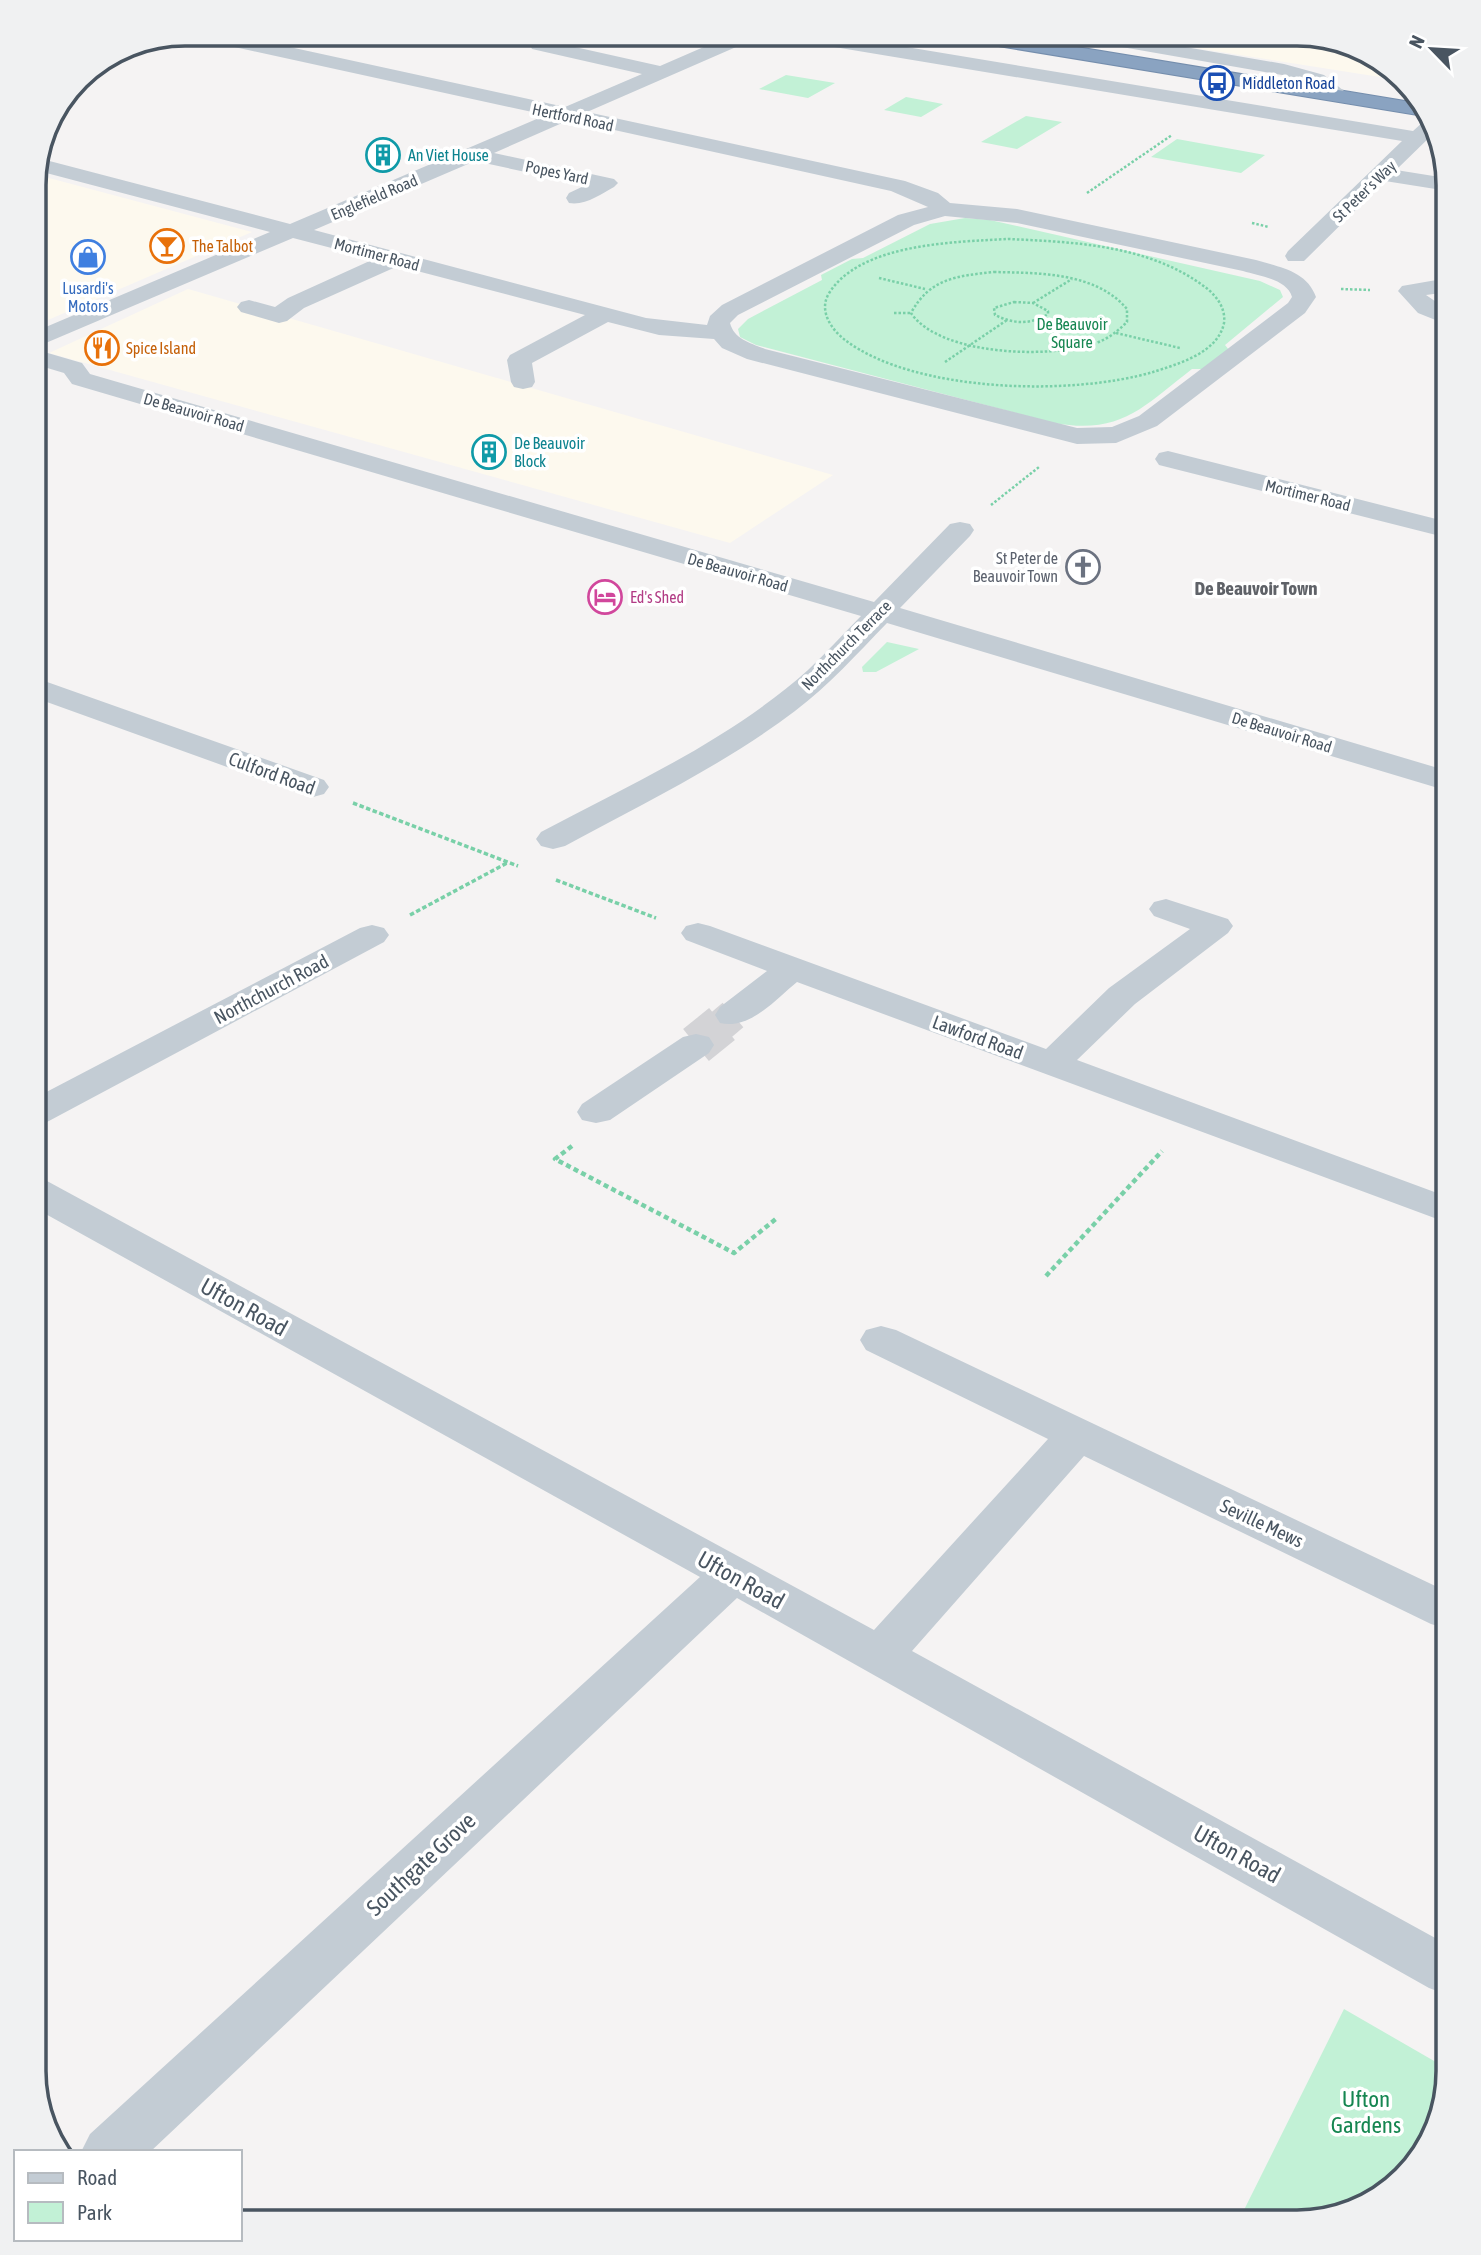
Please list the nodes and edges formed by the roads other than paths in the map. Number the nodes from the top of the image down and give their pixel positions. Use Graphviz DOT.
graph roads {
  1 [pos="256,46"];
  2 [pos="544,46"];
  3 [pos="722,46"];
  4 [pos="870,46"];
  5 [pos="1035,46"];
  6 [pos="1051,46"];
  7 [pos="1150,46"];
  8 [pos="1047,48"];
  9 [pos="661,72"];
  10 [pos="1339,95"];
  11 [pos="1412,108"];
  12 [pos="563,115"];
  13 [pos="1425,132"];
  14 [pos="475,155"];
  15 [pos="47,167"];
  16 [pos="1381,174"];
  17 [pos="1436,183"];
  18 [pos="577,198"];
  19 [pos="944,209"];
  20 [pos="290,231"];
  21 [pos="1296,256"];
  22 [pos="396,258"];
  23 [pos="1436,287"];
  24 [pos="249,307"];
  25 [pos="1436,313"];
  26 [pos="605,314"];
  27 [pos="719,332"];
  28 [pos="46,336"];
  29 [pos="46,360"];
  30 [pos="523,382"];
  31 [pos="1168,459"];
  32 [pos="1436,527"];
  33 [pos="960,530"];
  34 [pos="878,612"];
  35 [pos="46,691"];
  36 [pos="1436,777"];
  37 [pos="313,787"];
  38 [pos="553,839"];
  39 [pos="1166,909"];
  40 [pos="698,933"];
  41 [pos="372,935"];
  42 [pos="793,968"];
  43 [pos="733,1015"];
  44 [pos="696,1045"];
  45 [pos="1052,1064"];
  46 [pos="46,1107"];
  47 [pos="596,1112"];
  48 [pos="46,1197"];
  49 [pos="1436,1207"];
  50 [pos="881,1340"];
  51 [pos="1077,1435"];
  52 [pos="732,1575"];
  53 [pos="1436,1606"];
  54 [pos="880,1655"];
  55 [pos="1436,1965"];
  56 [pos="112,2150"];
  1 -- 12 [label="street, Hertford Road"];
  2 -- 9 [label="street"];
  3 -- 9 [label="street, Englefield Road"];
  4 -- 13 [label="street"];
  5 -- 8 [label="highway"];
  6 -- 8 [label="street"];
  7 -- 10 [label="street"];
  8 -- 10 [label="highway"];
  9 -- 12 [label="street, Englefield Road"];
  10 -- 11 [label="highway"];
  12 -- 14 [label="street, Englefield Road"];
  12 -- 19 [label="street, Hertford Road"];
  13 -- 16 [label="street, St Peter's Way"];
  14 -- 18 [label="street, Popes Yard"];
  14 -- 20 [label="street, Englefield Road"];
  15 -- 20 [label="street, Mortimer Road"];
  16 -- 17 [label="street"];
  16 -- 21 [label="street, St Peter's Way"];
  19 -- 27 [label="street"];
  19 -- 27 [label="street"];
  20 -- 22 [label="street, Mortimer Road"];
  20 -- 28 [label="street, Englefield Road"];
  22 -- 24 [label="street"];
  22 -- 26 [label="street, Mortimer Road"];
  23 -- 25 [label="street"];
  26 -- 27 [label="street, Mortimer Road"];
  26 -- 30 [label="street"];
  29 -- 34 [label="street, De Beauvoir Road"];
  31 -- 32 [label="street, Mortimer Road"];
  33 -- 34 [label="street, Northchurch Terrace"];
  34 -- 36 [label="street, De Beauvoir Road"];
  34 -- 38 [label="street, Northchurch Terrace"];
  35 -- 37 [label="street, Culford Road"];
  39 -- 45 [label="street"];
  40 -- 42 [label="street, Lawford Road"];
  41 -- 46 [label="street, Northchurch Road"];
  42 -- 43 [label="street"];
  42 -- 45 [label="street, Lawford Road"];
  44 -- 47 [label="street"];
  45 -- 49 [label="street, Lawford Road"];
  48 -- 52 [label="street, Ufton Road"];
  50 -- 51 [label="street, Seville Mews"];
  51 -- 53 [label="street, Seville Mews"];
  51 -- 54 [label="street"];
  52 -- 54 [label="street, Ufton Road"];
  52 -- 56 [label="street, Southgate Grove"];
  54 -- 55 [label="street, Ufton Road"];
}
